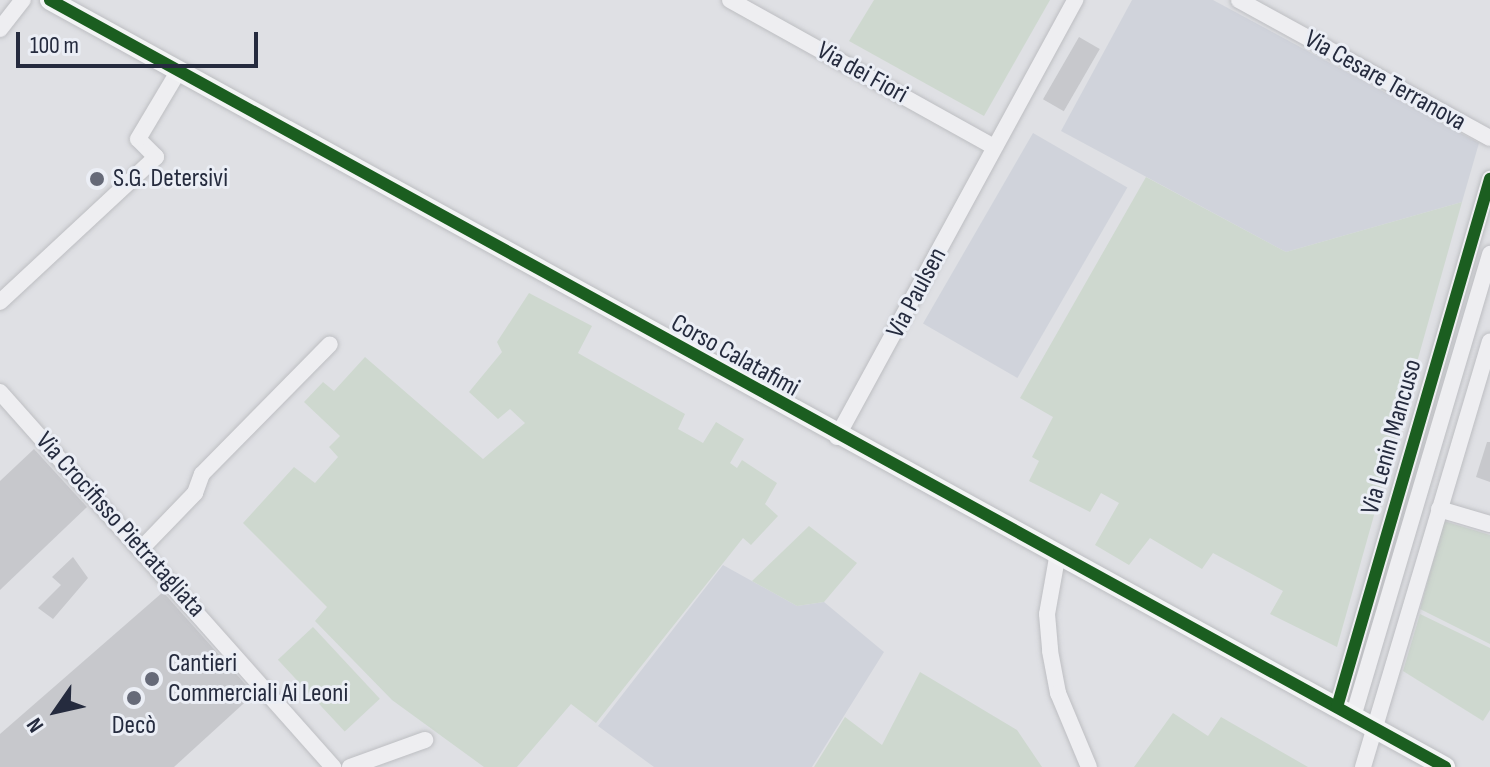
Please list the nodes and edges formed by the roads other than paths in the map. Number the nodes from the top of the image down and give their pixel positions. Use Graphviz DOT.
graph roads {
  1 [pos="23,0"];
  2 [pos="50,0"];
  3 [pos="730,0"];
  4 [pos="1075,0"];
  5 [pos="1239,0"];
  6 [pos="0,29"];
  7 [pos="178,72"];
  8 [pos="1490,138"];
  9 [pos="994,147"];
  10 [pos="1490,179"];
  11 [pos="1490,254"];
  12 [pos="0,302"];
  13 [pos="1490,342"];
  14 [pos="330,344"];
  15 [pos="0,392"];
  16 [pos="837,437"];
  17 [pos="1439,509"];
  18 [pos="1490,524"];
  19 [pos="141,549"];
  20 [pos="1057,558"];
  21 [pos="1345,712"];
  22 [pos="1374,728"];
  23 [pos="425,740"];
  24 [pos="327,764"];
  25 [pos="350,767"];
  26 [pos="1089,767"];
  27 [pos="1363,767"];
  28 [pos="1445,767"];
  1 -- 6 [label="street"];
  2 -- 7 [label="main road, Corso Calatafimi"];
  3 -- 9 [label="street, Via dei Fiori"];
  4 -- 9 [label="street, Via Paulsen"];
  5 -- 8 [label="street, Via Cesare Terranova"];
  7 -- 12 [label="street"];
  7 -- 16 [label="main road, Corso Calatafimi"];
  9 -- 16 [label="street, Via Paulsen"];
  10 -- 21 [label="street, Via Lenin Mancuso"];
  11 -- 21 [label="street, Via Lenin Mancuso"];
  13 -- 17 [label="street"];
  14 -- 19 [label="street"];
  15 -- 19 [label="street, Via Crocifisso Pietratagliata"];
  16 -- 20 [label="main road, Corso Calatafimi"];
  17 -- 18 [label="street"];
  17 -- 22 [label="street"];
  19 -- 24 [label="street, Via Crocifisso Pietratagliata"];
  20 -- 21 [label="main road, Corso Calatafimi"];
  20 -- 26 [label="street"];
  21 -- 22 [label="main road, Corso Calatafimi"];
  22 -- 27 [label="street"];
  22 -- 28 [label="main road, Corso Calatafimi"];
  23 -- 25 [label="street"];
}
